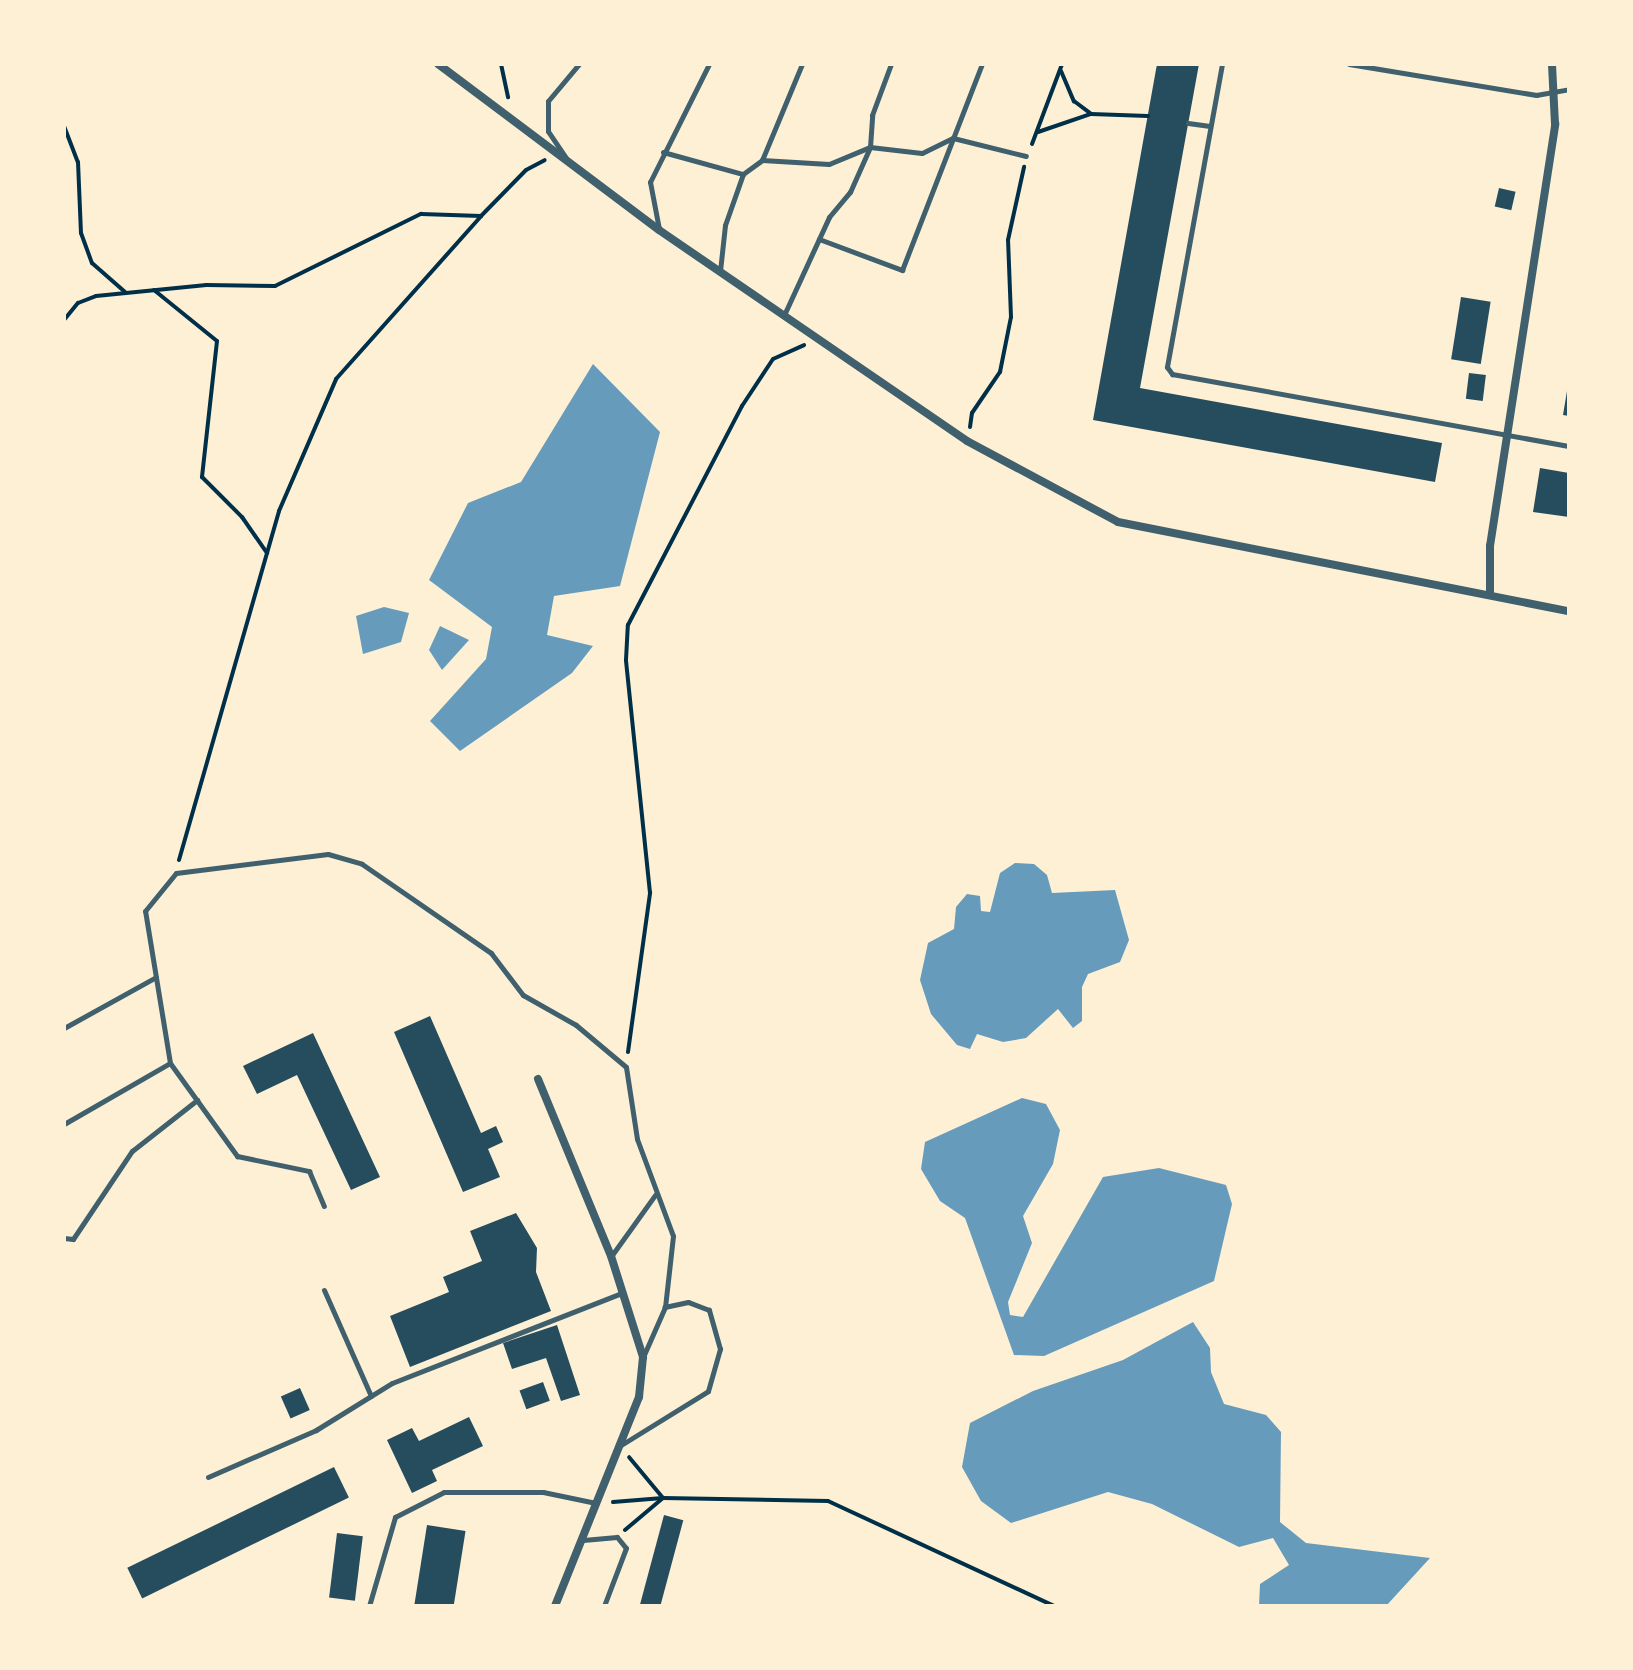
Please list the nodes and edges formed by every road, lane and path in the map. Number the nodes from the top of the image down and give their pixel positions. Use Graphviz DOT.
graph roads {
  1 [pos="438,64"];
  2 [pos="501,64"];
  3 [pos="579,64"];
  4 [pos="709,64"];
  5 [pos="802,64"];
  6 [pos="891,64"];
  7 [pos="982,64"];
  8 [pos="1222,64"];
  9 [pos="1349,64"];
  10 [pos="1552,64"];
  11 [pos="1061,66"];
  12 [pos="1569,89"];
  13 [pos="1554,91"];
  14 [pos="1091,114"];
  15 [pos="1148,116"];
  16 [pos="513,119"];
  17 [pos="1188,123"];
  18 [pos="64,126"];
  19 [pos="1210,126"];
  20 [pos="1038,132"];
  21 [pos="953,138"];
  22 [pos="870,147"];
  23 [pos="663,152"];
  24 [pos="1026,156"];
  25 [pos="568,160"];
  26 [pos="762,160"];
  27 [pos="743,174"];
  28 [pos="481,216"];
  29 [pos="659,230"];
  30 [pos="819,239"];
  31 [pos="720,272"];
  32 [pos="154,290"];
  33 [pos="125,293"];
  34 [pos="784,316"];
  35 [pos="64,320"];
  36 [pos="816,339"];
  37 [pos="1505,434"];
  38 [pos="967,441"];
  39 [pos="1569,446"];
  40 [pos="267,553"];
  41 [pos="1490,592"];
  42 [pos="1569,611"];
  43 [pos="176,873"];
  44 [pos="156,977"];
  45 [pos="64,1028"];
  46 [pos="170,1063"];
  47 [pos="626,1067"];
  48 [pos="538,1079"];
  49 [pos="197,1100"];
  50 [pos="64,1124"];
  51 [pos="656,1194"];
  52 [pos="324,1206"];
  53 [pos="64,1238"];
  54 [pos="611,1256"];
  55 [pos="324,1290"];
  56 [pos="623,1292"];
  57 [pos="665,1307"];
  58 [pos="643,1357"];
  59 [pos="371,1396"];
  60 [pos="620,1445"];
  61 [pos="208,1477"];
  62 [pos="663,1498"];
  63 [pos="597,1503"];
  64 [pos="617,1537"];
  65 [pos="583,1540"];
  66 [pos="369,1606"];
  67 [pos="555,1606"];
  68 [pos="604,1606"];
  69 [pos="1054,1606"];
  1 -- 16 [label="street"];
  2 -- 16 [label="path"];
  3 -- 25 [label="lane"];
  4 -- 23 [label="lane"];
  5 -- 26 [label="lane"];
  6 -- 22 [label="lane"];
  7 -- 21 [label="lane"];
  8 -- 19 [label="lane"];
  9 -- 13 [label="lane"];
  10 -- 13 [label="street"];
  11 -- 14 [label="path"];
  11 -- 20 [label="path"];
  12 -- 13 [label="lane"];
  13 -- 37 [label="street"];
  14 -- 15 [label="path"];
  14 -- 20 [label="path"];
  16 -- 25 [label="street"];
  17 -- 19 [label="lane"];
  18 -- 33 [label="path"];
  19 -- 37 [label="lane"];
  20 -- 24 [label="path"];
  21 -- 22 [label="lane"];
  21 -- 24 [label="lane"];
  21 -- 30 [label="lane"];
  22 -- 26 [label="lane"];
  22 -- 30 [label="lane"];
  23 -- 27 [label="lane"];
  23 -- 29 [label="lane"];
  24 -- 38 [label="path"];
  25 -- 28 [label="path"];
  25 -- 29 [label="street"];
  26 -- 27 [label="lane"];
  27 -- 31 [label="lane"];
  28 -- 32 [label="path"];
  28 -- 40 [label="path"];
  29 -- 31 [label="street"];
  30 -- 34 [label="lane"];
  31 -- 34 [label="street"];
  32 -- 33 [label="path"];
  32 -- 40 [label="path"];
  33 -- 35 [label="path"];
  34 -- 36 [label="street"];
  36 -- 38 [label="street"];
  36 -- 47 [label="path"];
  37 -- 39 [label="lane"];
  37 -- 41 [label="street"];
  38 -- 41 [label="street"];
  40 -- 43 [label="path"];
  41 -- 42 [label="street"];
  43 -- 44 [label="lane"];
  43 -- 47 [label="lane"];
  44 -- 45 [label="lane"];
  44 -- 46 [label="lane"];
  46 -- 49 [label="lane"];
  46 -- 50 [label="lane"];
  47 -- 51 [label="lane"];
  48 -- 54 [label="street"];
  49 -- 52 [label="lane"];
  49 -- 53 [label="lane"];
  51 -- 54 [label="lane"];
  51 -- 57 [label="lane"];
  54 -- 56 [label="street"];
  55 -- 59 [label="lane"];
  56 -- 58 [label="street"];
  56 -- 59 [label="lane"];
  57 -- 58 [label="lane"];
  57 -- 60 [label="lane"];
  58 -- 60 [label="street"];
  59 -- 61 [label="lane"];
  60 -- 62 [label="path"];
  60 -- 63 [label="street"];
  62 -- 63 [label="path"];
  62 -- 64 [label="path"];
  62 -- 69 [label="path"];
  63 -- 65 [label="street"];
  63 -- 66 [label="lane"];
  64 -- 65 [label="lane"];
  64 -- 68 [label="lane"];
  65 -- 67 [label="street"];
}
